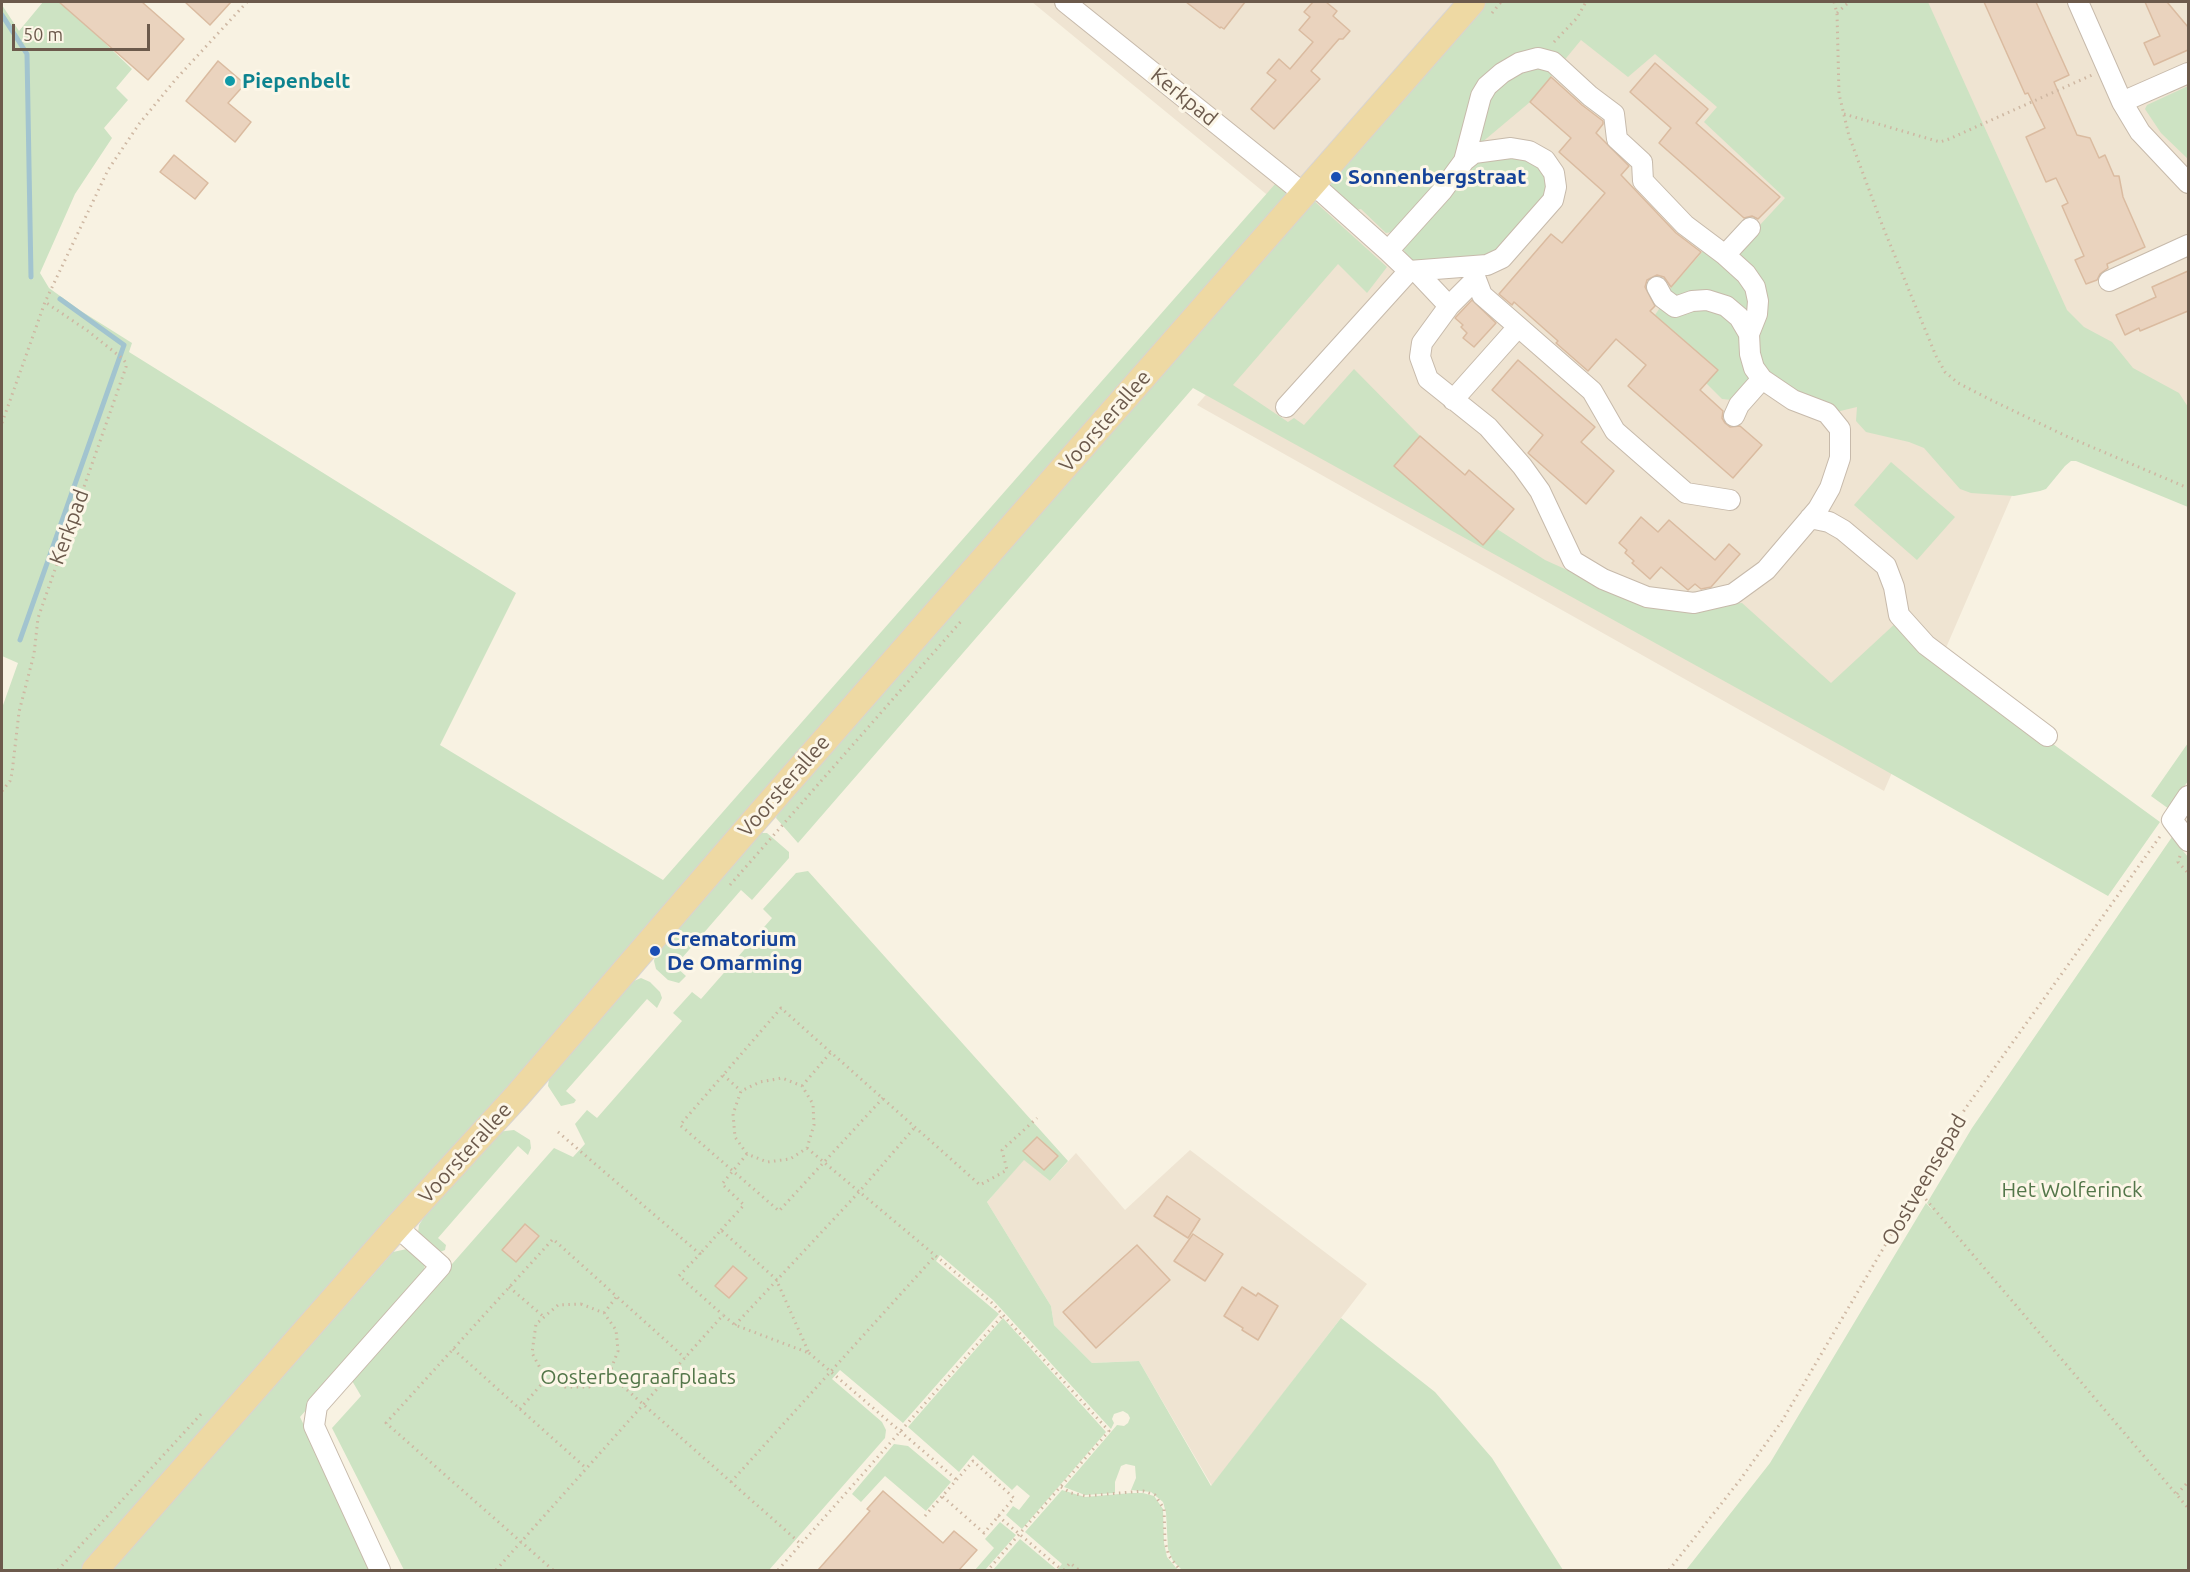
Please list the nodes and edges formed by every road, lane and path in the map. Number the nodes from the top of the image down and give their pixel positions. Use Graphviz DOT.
graph roads {
  1 [pos="247,2"];
  2 [pos="1065,2"];
  3 [pos="1472,2"];
  4 [pos="1586,2"];
  5 [pos="1834,2"];
  6 [pos="1848,2"];
  7 [pos="2078,2"];
  8 [pos="1837,14"];
  9 [pos="1538,58"];
  10 [pos="2107,68"];
  11 [pos="2188,73"];
  12 [pos="2122,102"];
  13 [pos="1844,114"];
  14 [pos="1464,160"];
  15 [pos="2188,183"];
  16 [pos="1308,188"];
  17 [pos="1750,228"];
  18 [pos="2188,245"];
  19 [pos="1388,251"];
  20 [pos="1725,255"];
  21 [pos="1413,271"];
  22 [pos="1473,273"];
  23 [pos="2109,281"];
  24 [pos="1657,287"];
  25 [pos="45,302"];
  26 [pos="1449,306"];
  27 [pos="1518,327"];
  28 [pos="1749,334"];
  29 [pos="1762,379"];
  30 [pos="1453,400"];
  31 [pos="1286,407"];
  32 [pos="1734,416"];
  33 [pos="2,423"];
  34 [pos="2188,488"];
  35 [pos="1730,500"];
  36 [pos="1810,518"];
  37 [pos="2048,736"];
  38 [pos="2,792"];
  39 [pos="2188,796"];
  40 [pos="2172,820"];
  41 [pos="2188,841"];
  42 [pos="831,1052"];
  43 [pos="723,1075"];
  44 [pos="802,1086"];
  45 [pos="741,1090"];
  46 [pos="883,1098"];
  47 [pos="1037,1118"];
  48 [pos="915,1127"];
  49 [pos="558,1132"];
  50 [pos="807,1148"];
  51 [pos="747,1154"];
  52 [pos="824,1162"];
  53 [pos="733,1171"];
  54 [pos="1918,1190"];
  55 [pos="859,1192"];
  56 [pos="397,1227"];
  57 [pos="721,1230"];
  58 [pos="700,1254"];
  59 [pos="936,1256"];
  60 [pos="776,1279"];
  61 [pos="509,1287"];
  62 [pos="617,1296"];
  63 [pos="604,1313"];
  64 [pos="723,1315"];
  65 [pos="1003,1315"];
  66 [pos="544,1317"];
  67 [pos="735,1325"];
  68 [pos="453,1349"];
  69 [pos="809,1353"];
  70 [pos="685,1358"];
  71 [pos="832,1372"];
  72 [pos="609,1374"];
  73 [pos="546,1379"];
  74 [pos="644,1405"];
  75 [pos="520,1409"];
  76 [pos="901,1432"];
  77 [pos="587,1469"];
  78 [pos="957,1480"];
  79 [pos="732,1482"];
  80 [pos="2188,1482"];
  81 [pos="1061,1487"];
  82 [pos="2177,1494"];
  83 [pos="942,1496"];
  84 [pos="2188,1508"];
  85 [pos="925,1516"];
  86 [pos="998,1516"];
  87 [pos="1020,1534"];
  88 [pos="521,1543"];
  89 [pos="801,1544"];
  90 [pos="95,1570"];
  91 [pos="380,1570"];
  92 [pos="496,1570"];
  93 [pos="553,1570"];
  94 [pos="778,1570"];
  95 [pos="988,1570"];
  96 [pos="1063,1570"];
  97 [pos="1079,1570"];
  98 [pos="1180,1570"];
  99 [pos="1669,1570"];
  1 -- 25 [label="path"];
  2 -- 16 [label="street, Kerkpad"];
  3 -- 16 [label="main road, Voorsterallee"];
  4 -- 9 [label="path"];
  5 -- 8 [label="path"];
  6 -- 8 [label="path"];
  7 -- 10 [label="street"];
  8 -- 13 [label="path"];
  9 -- 14 [label="street"];
  9 -- 20 [label="street"];
  10 -- 12 [label="street"];
  10 -- 13 [label="path"];
  11 -- 12 [label="street"];
  12 -- 15 [label="street"];
  13 -- 34 [label="path"];
  14 -- 19 [label="street"];
  14 -- 22 [label="street"];
  16 -- 19 [label="street, Kerkpad"];
  16 -- 56 [label="main road, Voorsterallee"];
  17 -- 20 [label="street"];
  18 -- 23 [label="street"];
  19 -- 21 [label="street, Kerkpad"];
  20 -- 28 [label="street"];
  21 -- 22 [label="street"];
  21 -- 26 [label="street, Kerkpad"];
  21 -- 31 [label="street"];
  22 -- 26 [label="street"];
  22 -- 27 [label="street"];
  24 -- 28 [label="street"];
  25 -- 33 [label="path"];
  25 -- 38 [label="path, Kerkpad"];
  26 -- 30 [label="street"];
  27 -- 30 [label="street"];
  27 -- 35 [label="street"];
  28 -- 29 [label="street"];
  29 -- 32 [label="street"];
  29 -- 36 [label="street"];
  30 -- 36 [label="street"];
  36 -- 37 [label="street"];
  39 -- 40 [label="street"];
  40 -- 41 [label="street"];
  40 -- 54 [label="path, Oostveensepad"];
  42 -- 43 [label="path"];
  42 -- 44 [label="path"];
  42 -- 46 [label="path"];
  43 -- 45 [label="path"];
  43 -- 53 [label="path"];
  44 -- 45 [label="path"];
  44 -- 50 [label="path"];
  45 -- 51 [label="path"];
  46 -- 48 [label="path"];
  46 -- 52 [label="path"];
  47 -- 48 [label="path"];
  48 -- 55 [label="path"];
  49 -- 58 [label="path"];
  50 -- 51 [label="path"];
  50 -- 52 [label="path"];
  51 -- 53 [label="path"];
  52 -- 53 [label="path"];
  52 -- 55 [label="path"];
  53 -- 57 [label="path"];
  54 -- 82 [label="path"];
  54 -- 99 [label="path, Oostveensepad"];
  55 -- 59 [label="path"];
  55 -- 60 [label="path"];
  56 -- 90 [label="main road, Voorsterallee"];
  56 -- 91 [label="street"];
  57 -- 58 [label="path"];
  57 -- 60 [label="path"];
  58 -- 64 [label="path"];
  59 -- 65 [label="path"];
  59 -- 71 [label="path"];
  60 -- 67 [label="path"];
  60 -- 69 [label="path"];
  61 -- 62 [label="path"];
  61 -- 66 [label="path"];
  61 -- 68 [label="path"];
  62 -- 63 [label="path"];
  62 -- 70 [label="path"];
  63 -- 66 [label="path"];
  63 -- 72 [label="path"];
  64 -- 67 [label="path"];
  64 -- 70 [label="path"];
  65 -- 76 [label="path"];
  65 -- 81 [label="path"];
  66 -- 73 [label="path"];
  67 -- 69 [label="path"];
  68 -- 75 [label="path"];
  68 -- 88 [label="path"];
  69 -- 71 [label="path"];
  70 -- 74 [label="path"];
  71 -- 76 [label="path"];
  71 -- 79 [label="path"];
  72 -- 73 [label="path"];
  72 -- 74 [label="path"];
  73 -- 75 [label="path"];
  74 -- 77 [label="path"];
  74 -- 79 [label="path"];
  75 -- 77 [label="path"];
  76 -- 78 [label="path"];
  76 -- 89 [label="path"];
  77 -- 88 [label="path"];
  78 -- 83 [label="path"];
  78 -- 86 [label="path"];
  79 -- 89 [label="path"];
  80 -- 82 [label="path"];
  81 -- 87 [label="path"];
  81 -- 98 [label="path"];
  82 -- 84 [label="path"];
  83 -- 85 [label="path"];
  83 -- 86 [label="path"];
  86 -- 87 [label="path"];
  87 -- 95 [label="path"];
  87 -- 96 [label="path"];
  88 -- 92 [label="path"];
  88 -- 93 [label="path"];
  89 -- 94 [label="path"];
  96 -- 97 [label="path"];
}
